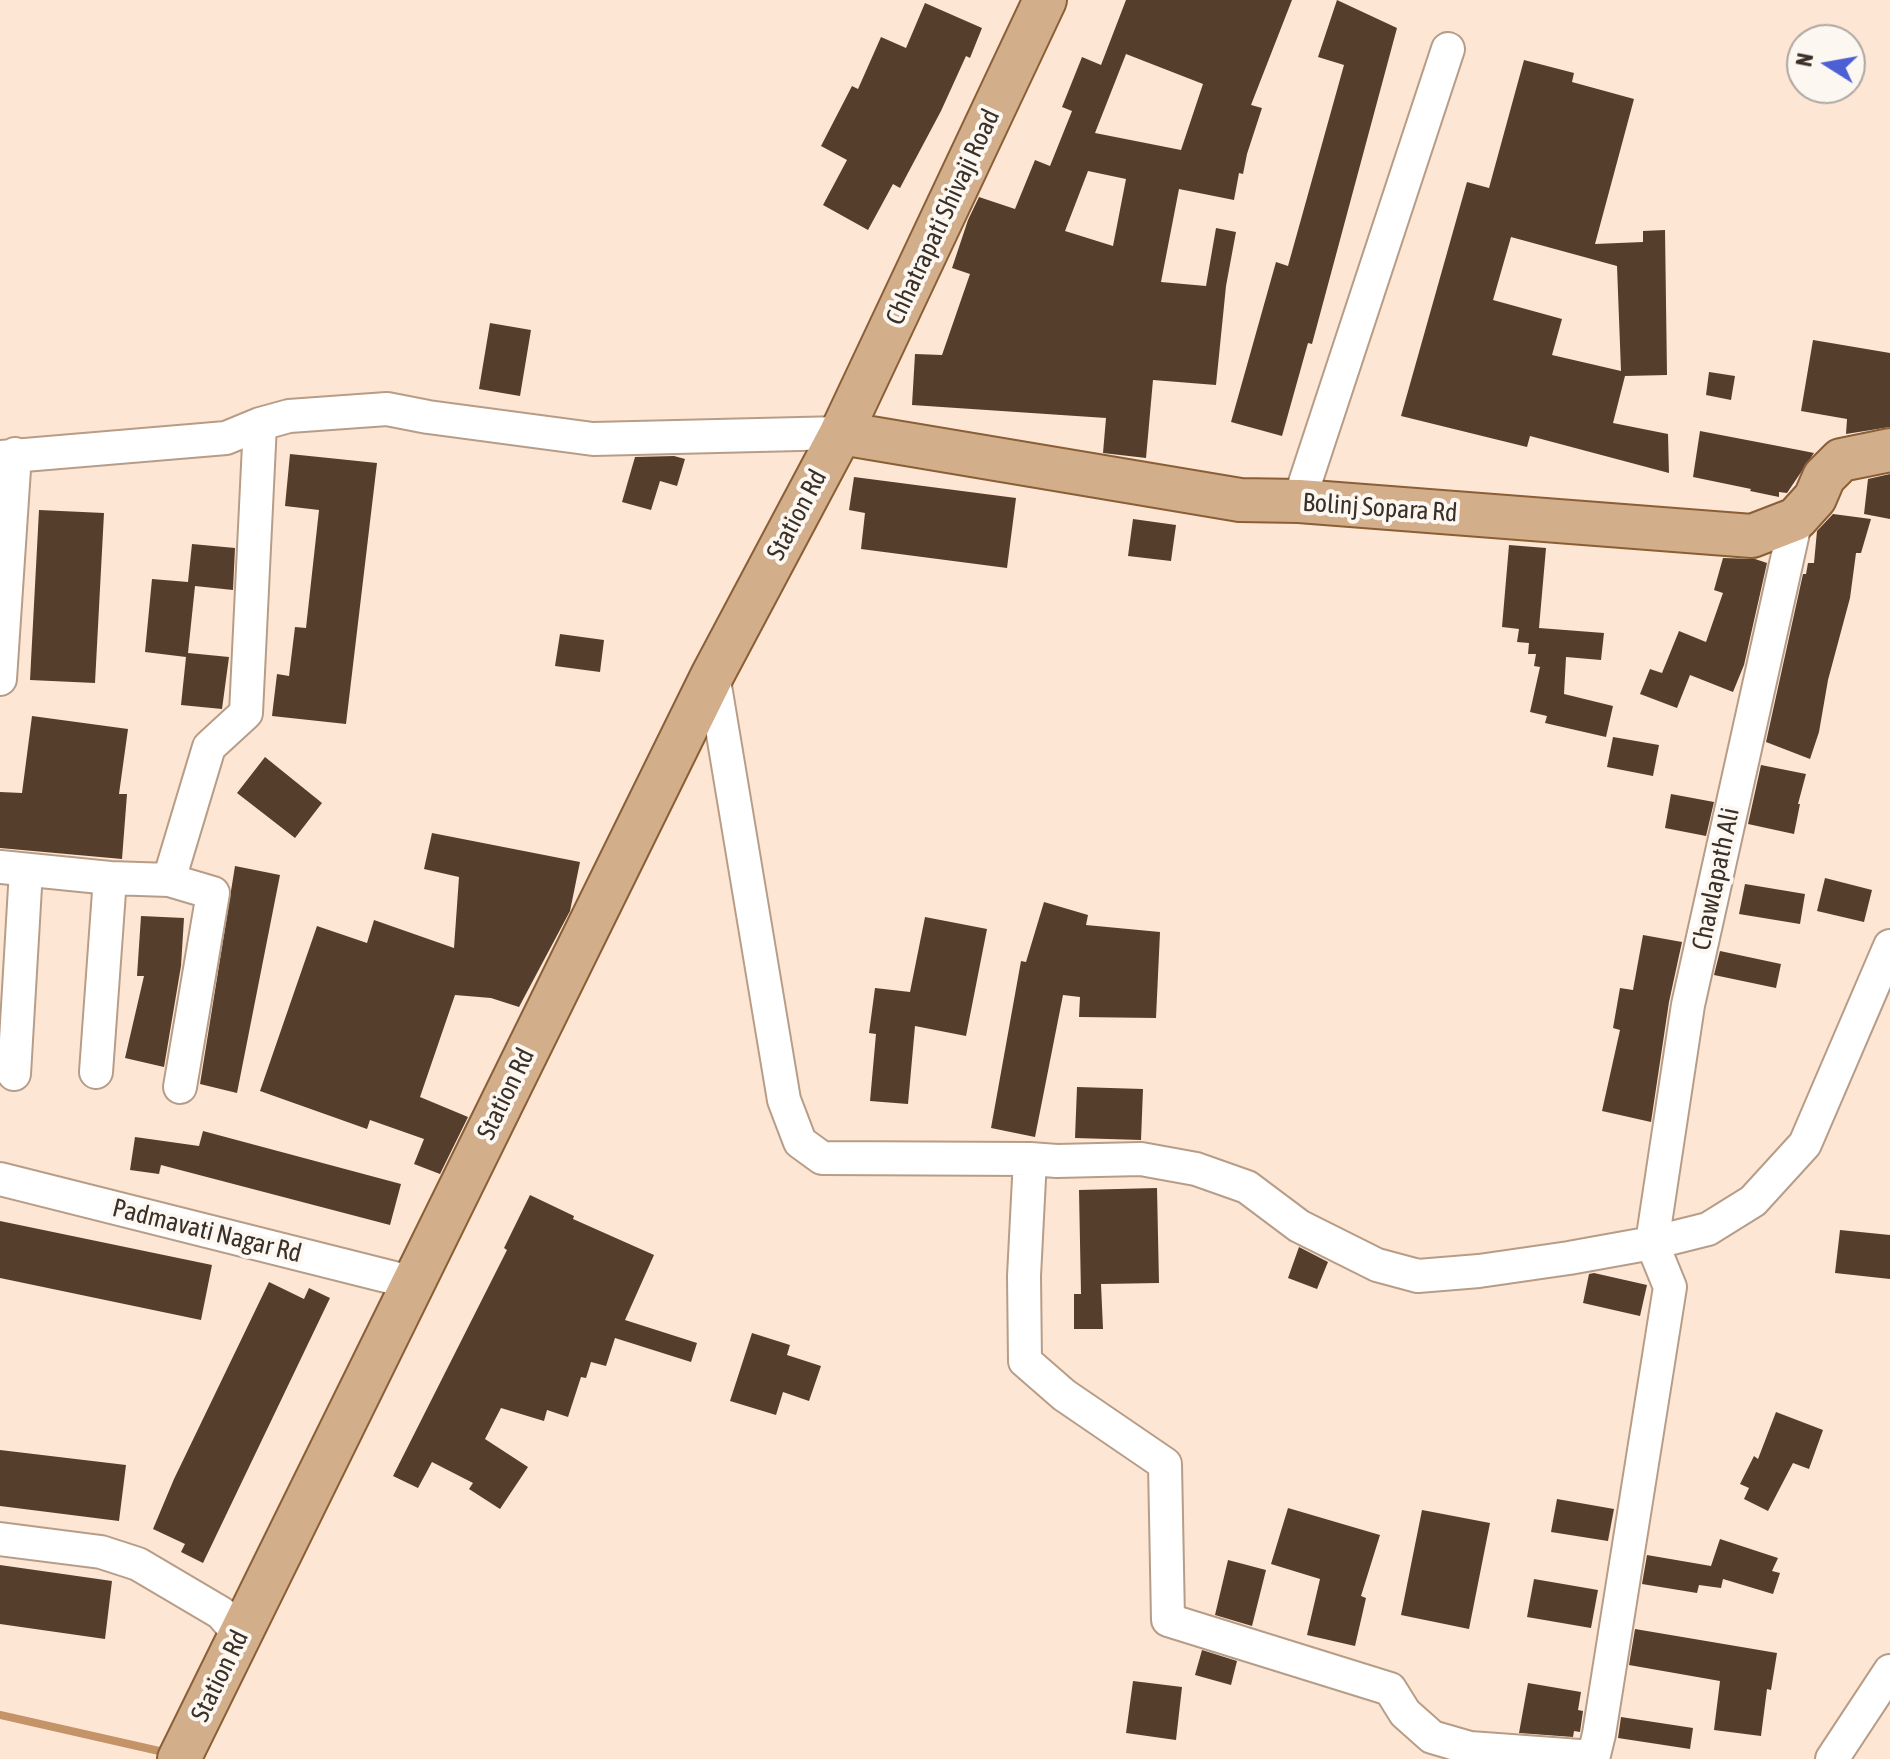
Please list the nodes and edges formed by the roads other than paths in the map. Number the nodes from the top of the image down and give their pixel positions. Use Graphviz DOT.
graph roads {
  1 [pos="1045,0"];
  2 [pos="1448,49"];
  3 [pos="260,424"];
  4 [pos="841,433"];
  5 [pos="1890,450"];
  6 [pos="7,456"];
  7 [pos="1299,501"];
  8 [pos="1796,519"];
  9 [pos="713,674"];
  10 [pos="0,679"];
  11 [pos="13,868"];
  12 [pos="110,878"];
  13 [pos="169,880"];
  14 [pos="1890,946"];
  15 [pos="96,1072"];
  16 [pos="14,1074"];
  17 [pos="180,1087"];
  18 [pos="1030,1159"];
  19 [pos="0,1179"];
  20 [pos="1652,1243"];
  21 [pos="414,1283"];
  22 [pos="0,1539"];
  23 [pos="240,1635"];
  24 [pos="1890,1671"];
  25 [pos="1593,1758"];
  26 [pos="179,1759"];
  27 [pos="1832,1759"];
  1 -- 4 [label="main road, Chhatrapati Shivaji Road"];
  2 -- 7 [label="street"];
  3 -- 4 [label="street"];
  3 -- 6 [label="street"];
  3 -- 13 [label="street"];
  4 -- 7 [label="main road, Bolinj Sopara Rd"];
  4 -- 9 [label="main road, Station Rd"];
  5 -- 8 [label="main road"];
  6 -- 10 [label="street"];
  7 -- 8 [label="main road, Bolinj Sopara Rd"];
  8 -- 20 [label="street, Chawlapath Ali"];
  9 -- 18 [label="street"];
  9 -- 21 [label="main road, Station Rd"];
  11 -- 12 [label="street"];
  11 -- 16 [label="street"];
  12 -- 13 [label="street"];
  12 -- 15 [label="street"];
  13 -- 17 [label="street"];
  14 -- 20 [label="street"];
  18 -- 20 [label="street"];
  18 -- 25 [label="street"];
  19 -- 21 [label="street, Padmavati Nagar Rd"];
  20 -- 25 [label="street"];
  21 -- 23 [label="main road, Station Rd"];
  22 -- 23 [label="street"];
  23 -- 26 [label="main road, Station Rd"];
  24 -- 27 [label="street"];
}
